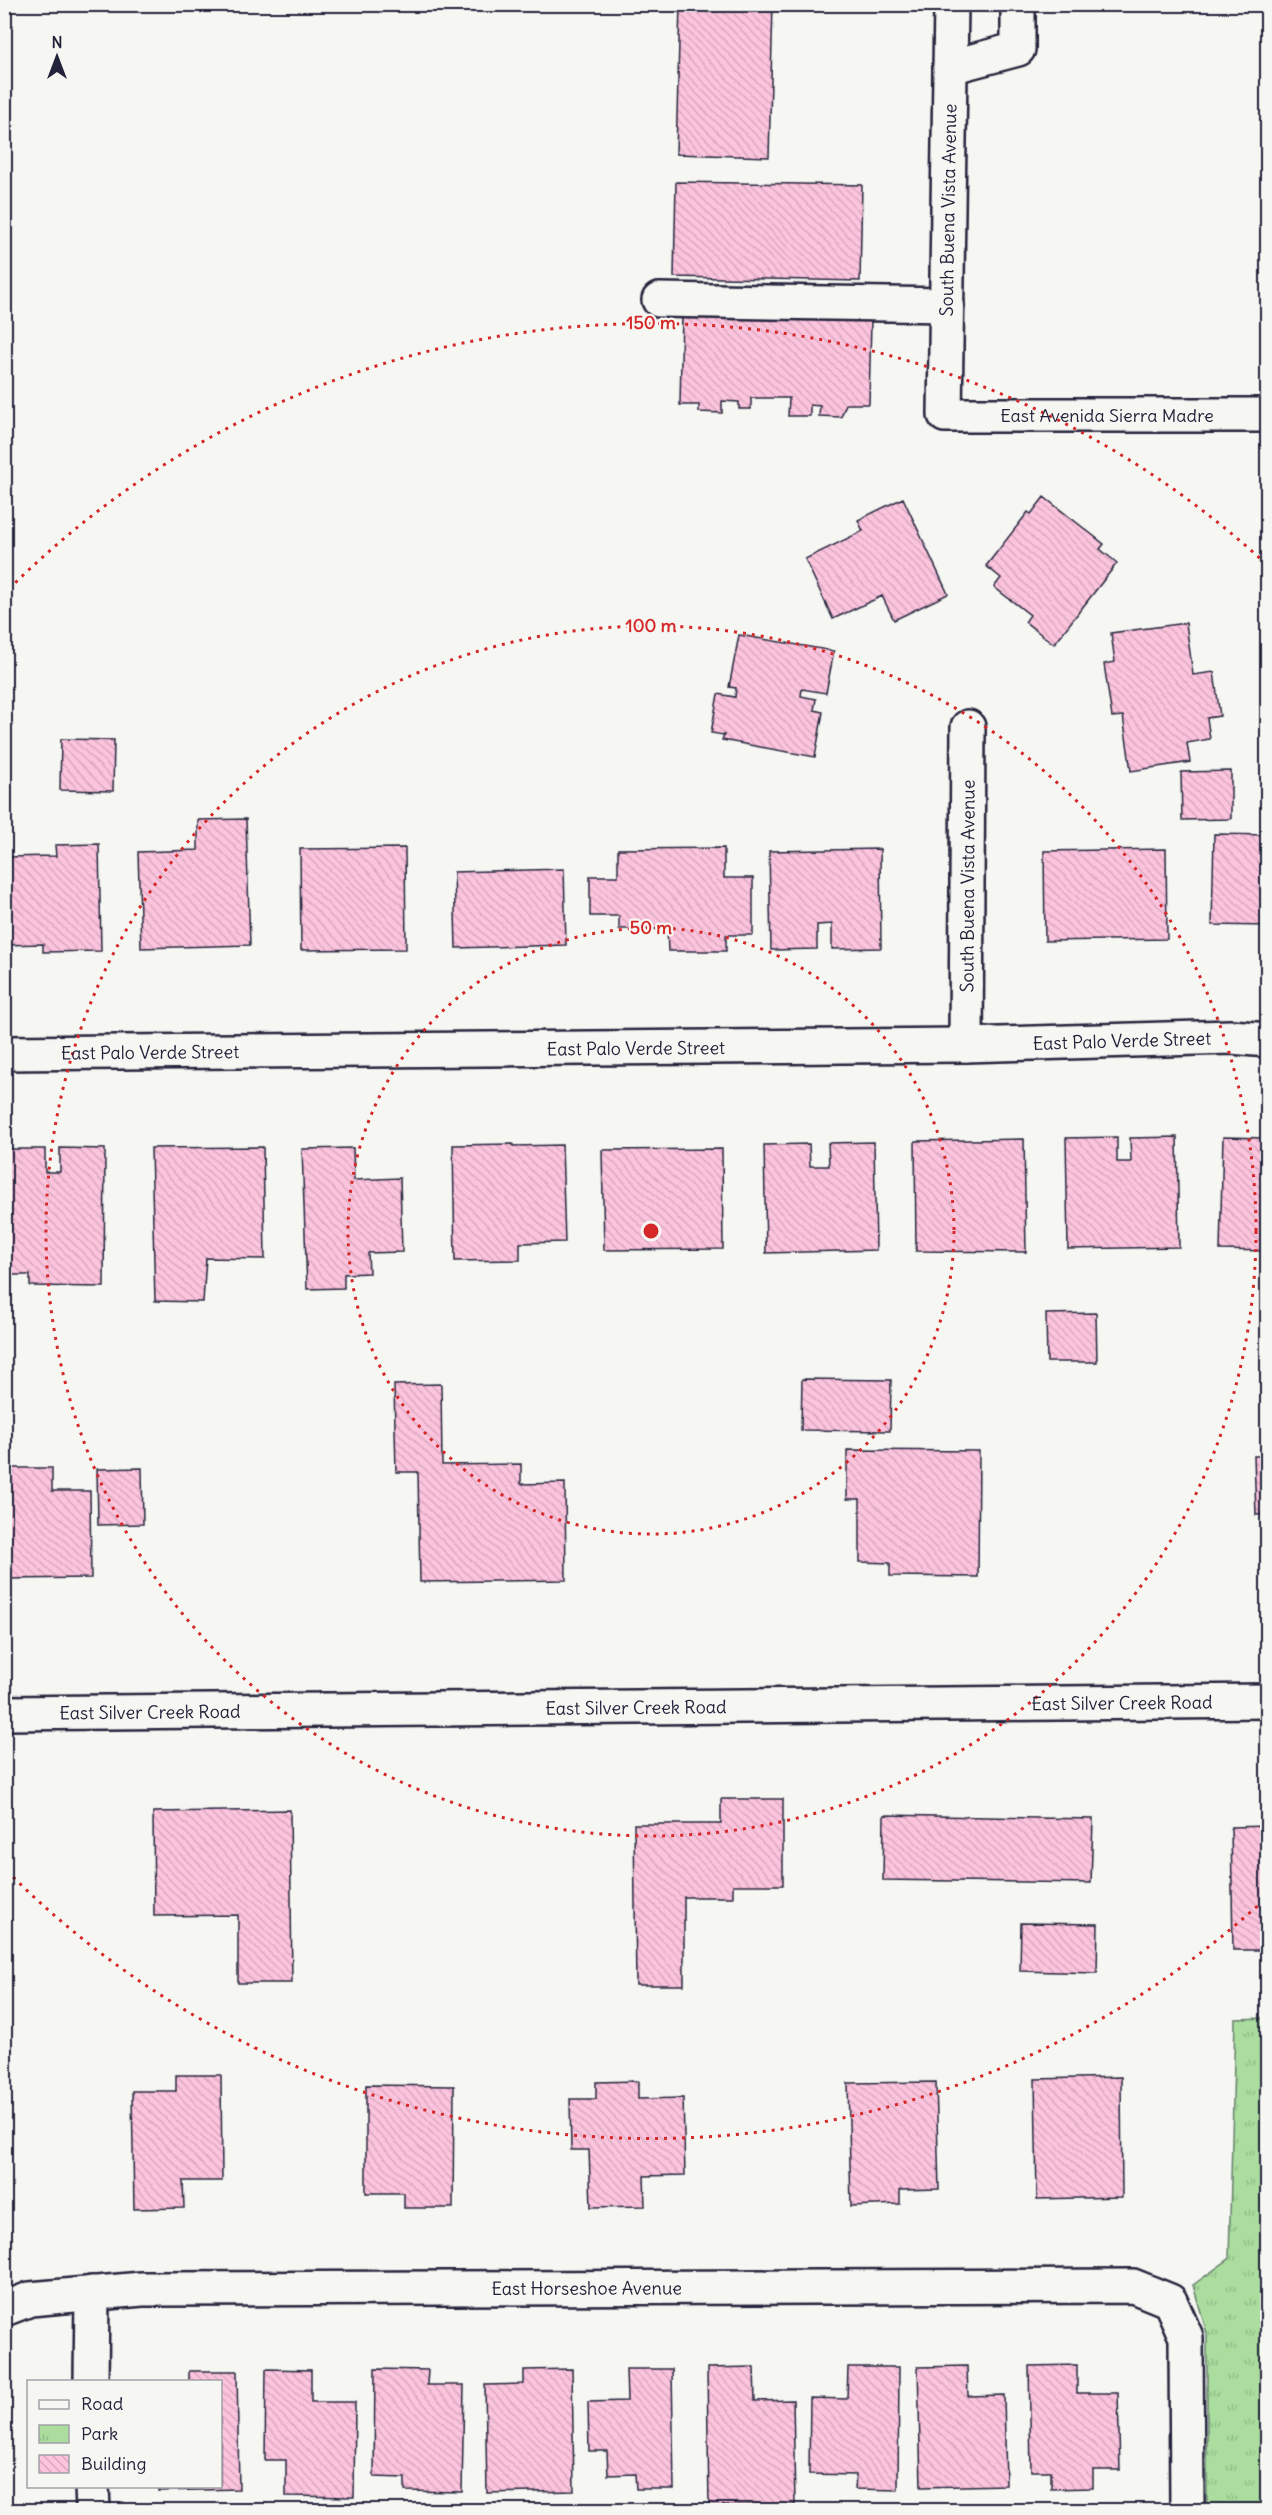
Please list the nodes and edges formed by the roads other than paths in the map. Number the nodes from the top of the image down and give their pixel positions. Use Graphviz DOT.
graph roads {
  1 [pos="951,4"];
  2 [pos="1018,4"];
  3 [pos="950,67"];
  4 [pos="659,300"];
  5 [pos="947,305"];
  6 [pos="945,415"];
  7 [pos="1268,415"];
  8 [pos="968,727"];
  9 [pos="1268,1040"];
  10 [pos="966,1046"];
  11 [pos="4,1053"];
  12 [pos="1268,1701"];
  13 [pos="4,1713"];
  14 [pos="93,2294"];
  15 [pos="4,2309"];
  16 [pos="91,2380"];
  17 [pos="92,2488"];
  18 [pos="93,2511"];
  19 [pos="1187,2511"];
  1 -- 3 [label="street, South Buena Vista Avenue"];
  2 -- 3 [label="street"];
  3 -- 5 [label="street, South Buena Vista Avenue"];
  4 -- 5 [label="street"];
  5 -- 6 [label="street, South Buena Vista Avenue"];
  6 -- 7 [label="street, East Avenida Sierra Madre"];
  8 -- 10 [label="street, South Buena Vista Avenue"];
  9 -- 10 [label="street, East Palo Verde Street"];
  10 -- 11 [label="street, East Palo Verde Street"];
  12 -- 13 [label="street, East Silver Creek Road"];
  14 -- 15 [label="street, East Horseshoe Avenue"];
  14 -- 16 [label="street"];
  14 -- 19 [label="street, East Horseshoe Avenue"];
  17 -- 18 [label="street"];
}
